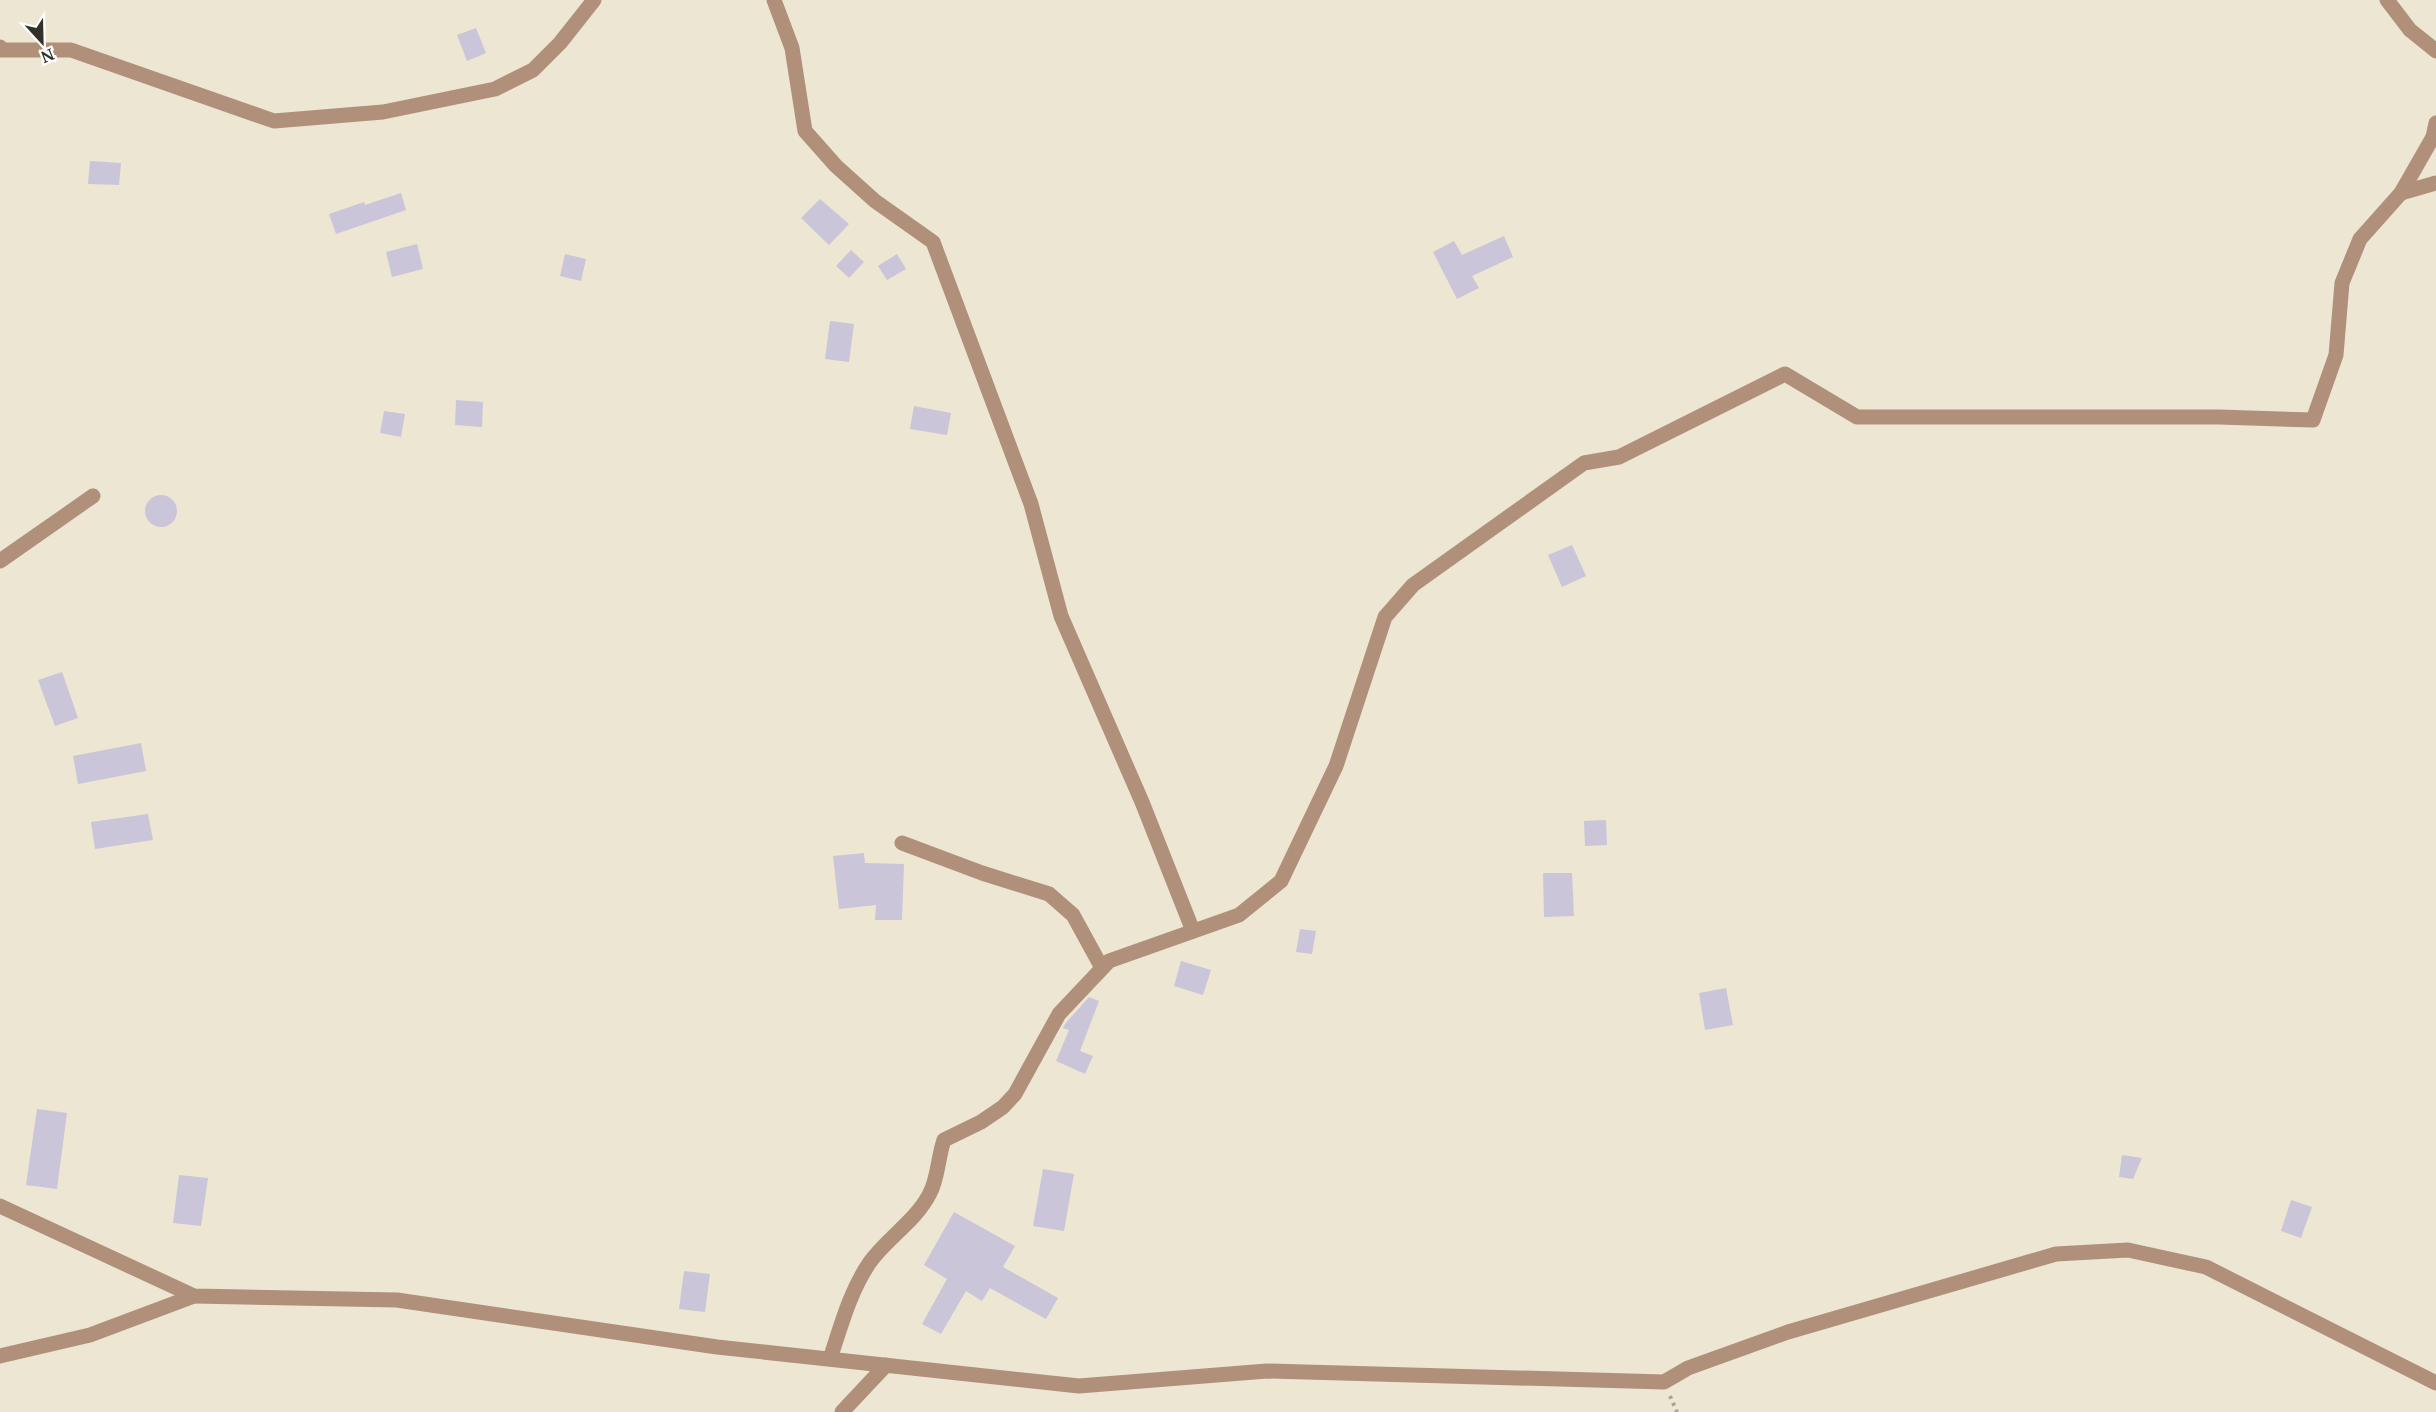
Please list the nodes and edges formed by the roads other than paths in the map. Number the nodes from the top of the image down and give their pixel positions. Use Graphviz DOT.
graph roads {
  1 [pos="594,0"];
  2 [pos="774,0"];
  3 [pos="2387,0"];
  4 [pos="0,47"];
  5 [pos="2436,51"];
  6 [pos="2436,123"];
  7 [pos="2436,183"];
  8 [pos="2401,193"];
  9 [pos="93,496"];
  10 [pos="0,561"];
  11 [pos="902,843"];
  12 [pos="1193,932"];
  13 [pos="1102,968"];
  14 [pos="0,1206"];
  15 [pos="194,1296"];
  16 [pos="0,1356"];
  17 [pos="830,1359"];
  18 [pos="886,1365"];
  19 [pos="2436,1383"];
  20 [pos="842,1412"];
  1 -- 4 [label="street"];
  2 -- 12 [label="street"];
  3 -- 5 [label="street"];
  6 -- 8 [label="street"];
  7 -- 8 [label="street"];
  8 -- 12 [label="street"];
  9 -- 10 [label="street"];
  11 -- 13 [label="street"];
  12 -- 13 [label="street"];
  13 -- 17 [label="street"];
  14 -- 15 [label="street"];
  15 -- 16 [label="street"];
  15 -- 17 [label="street"];
  17 -- 18 [label="street"];
  18 -- 19 [label="street"];
  18 -- 20 [label="street"];
}
